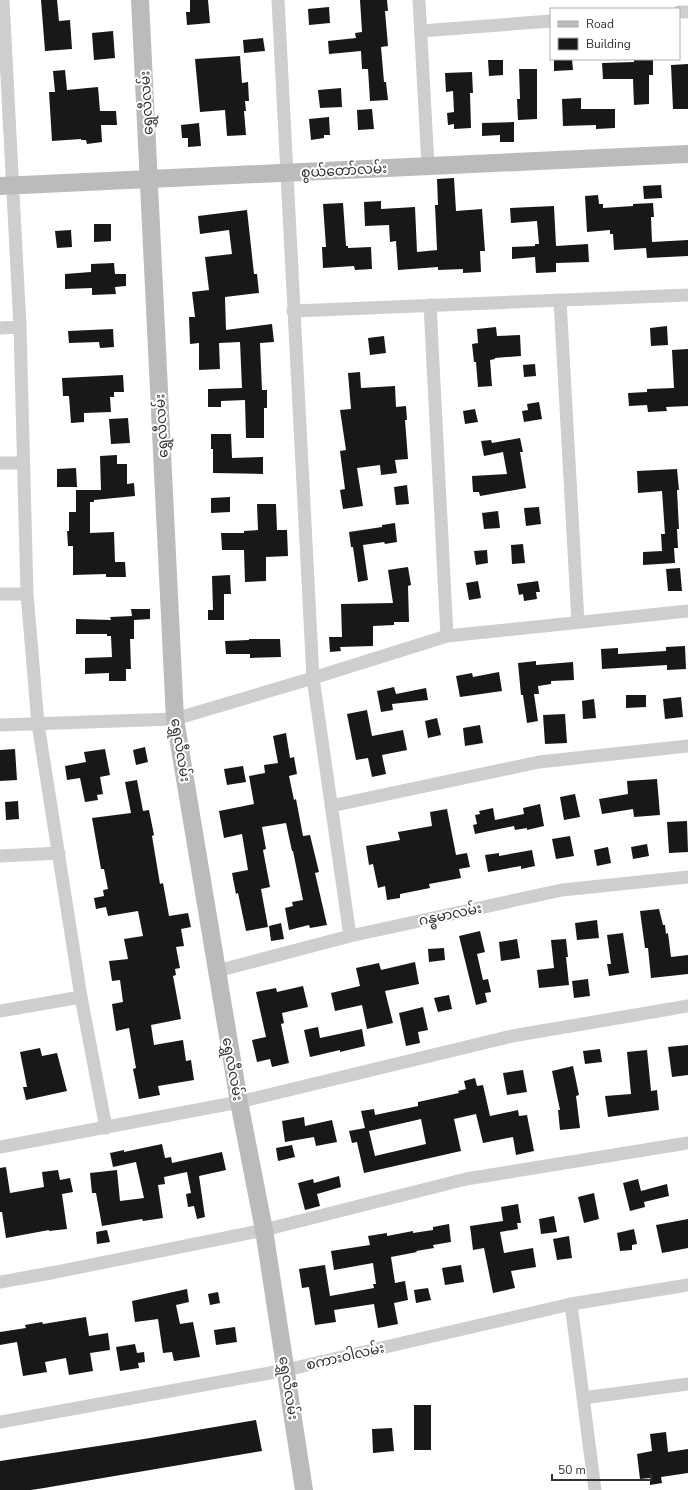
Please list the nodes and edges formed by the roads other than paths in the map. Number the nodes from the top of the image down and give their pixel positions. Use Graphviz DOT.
graph roads {
  1 [pos="3,0"];
  2 [pos="140,0"];
  3 [pos="278,0"];
  4 [pos="419,0"];
  5 [pos="550,21"];
  6 [pos="420,31"];
  7 [pos="3,49"];
  8 [pos="688,154"];
  9 [pos="428,166"];
  10 [pos="286,173"];
  11 [pos="150,180"];
  12 [pos="6,186"];
  13 [pos="688,295"];
  14 [pos="560,300"];
  15 [pos="430,305"];
  16 [pos="293,311"];
  17 [pos="20,327"];
  18 [pos="0,328"];
  19 [pos="0,463"];
  20 [pos="23,463"];
  21 [pos="0,594"];
  22 [pos="27,594"];
  23 [pos="688,611"];
  24 [pos="578,622"];
  25 [pos="447,636"];
  26 [pos="313,678"];
  27 [pos="175,719"];
  28 [pos="38,724"];
  29 [pos="0,725"];
  30 [pos="688,746"];
  31 [pos="331,806"];
  32 [pos="59,853"];
  33 [pos="0,856"];
  34 [pos="688,877"];
  35 [pos="350,936"];
  36 [pos="217,971"];
  37 [pos="81,996"];
  38 [pos="688,1006"];
  39 [pos="0,1011"];
  40 [pos="239,1102"];
  41 [pos="106,1128"];
  42 [pos="688,1143"];
  43 [pos="0,1147"];
  44 [pos="264,1230"];
  45 [pos="0,1282"];
  46 [pos="688,1285"];
  47 [pos="571,1304"];
  48 [pos="286,1370"];
  49 [pos="688,1384"];
  50 [pos="583,1398"];
  51 [pos="0,1422"];
  52 [pos="304,1490"];
  53 [pos="595,1490"];
  1 -- 7 [label="street"];
  2 -- 11 [label="street, ရွှေလီလမ်း"];
  3 -- 10 [label="street"];
  4 -- 6 [label="street"];
  5 -- 6 [label="street"];
  6 -- 9 [label="street"];
  7 -- 12 [label="street"];
  8 -- 9 [label="street, စွယ်တော်လမ်း"];
  9 -- 10 [label="street, စွယ်တော်လမ်း"];
  10 -- 11 [label="street, စွယ်တော်လမ်း"];
  10 -- 16 [label="street"];
  11 -- 12 [label="street, စွယ်တော်လမ်း"];
  11 -- 27 [label="street, ရွှေလီလမ်း"];
  12 -- 17 [label="street"];
  13 -- 14 [label="street"];
  14 -- 15 [label="street"];
  14 -- 24 [label="street"];
  15 -- 16 [label="street"];
  15 -- 25 [label="street"];
  16 -- 26 [label="street"];
  17 -- 18 [label="street"];
  17 -- 20 [label="street"];
  19 -- 20 [label="street"];
  20 -- 22 [label="street"];
  21 -- 22 [label="street"];
  22 -- 28 [label="street"];
  23 -- 24 [label="street"];
  24 -- 25 [label="street"];
  25 -- 26 [label="street"];
  26 -- 27 [label="street"];
  26 -- 31 [label="street"];
  27 -- 28 [label="street"];
  27 -- 36 [label="street, ရွှေလီလမ်း"];
  28 -- 29 [label="street"];
  28 -- 32 [label="street"];
  30 -- 31 [label="street"];
  31 -- 35 [label="street"];
  32 -- 33 [label="street"];
  32 -- 37 [label="street"];
  34 -- 35 [label="street, ဂန္ဓမာလမ်း"];
  35 -- 36 [label="street, ဂန္ဓမာလမ်း"];
  36 -- 40 [label="street, ရွှေလီလမ်း"];
  37 -- 39 [label="street"];
  37 -- 41 [label="street"];
  38 -- 40 [label="street"];
  40 -- 41 [label="street"];
  40 -- 44 [label="street, ရွှေလီလမ်း"];
  41 -- 43 [label="street"];
  42 -- 44 [label="street"];
  44 -- 45 [label="street"];
  44 -- 48 [label="street, ရွှေလီလမ်း"];
  46 -- 47 [label="street, စကားဝါလမ်း"];
  47 -- 48 [label="street, စကားဝါလမ်း"];
  47 -- 50 [label="street"];
  48 -- 51 [label="street, စကားဝါလမ်း"];
  48 -- 52 [label="street, ရွှေလီလမ်း"];
  49 -- 50 [label="street"];
  50 -- 53 [label="street"];
}
